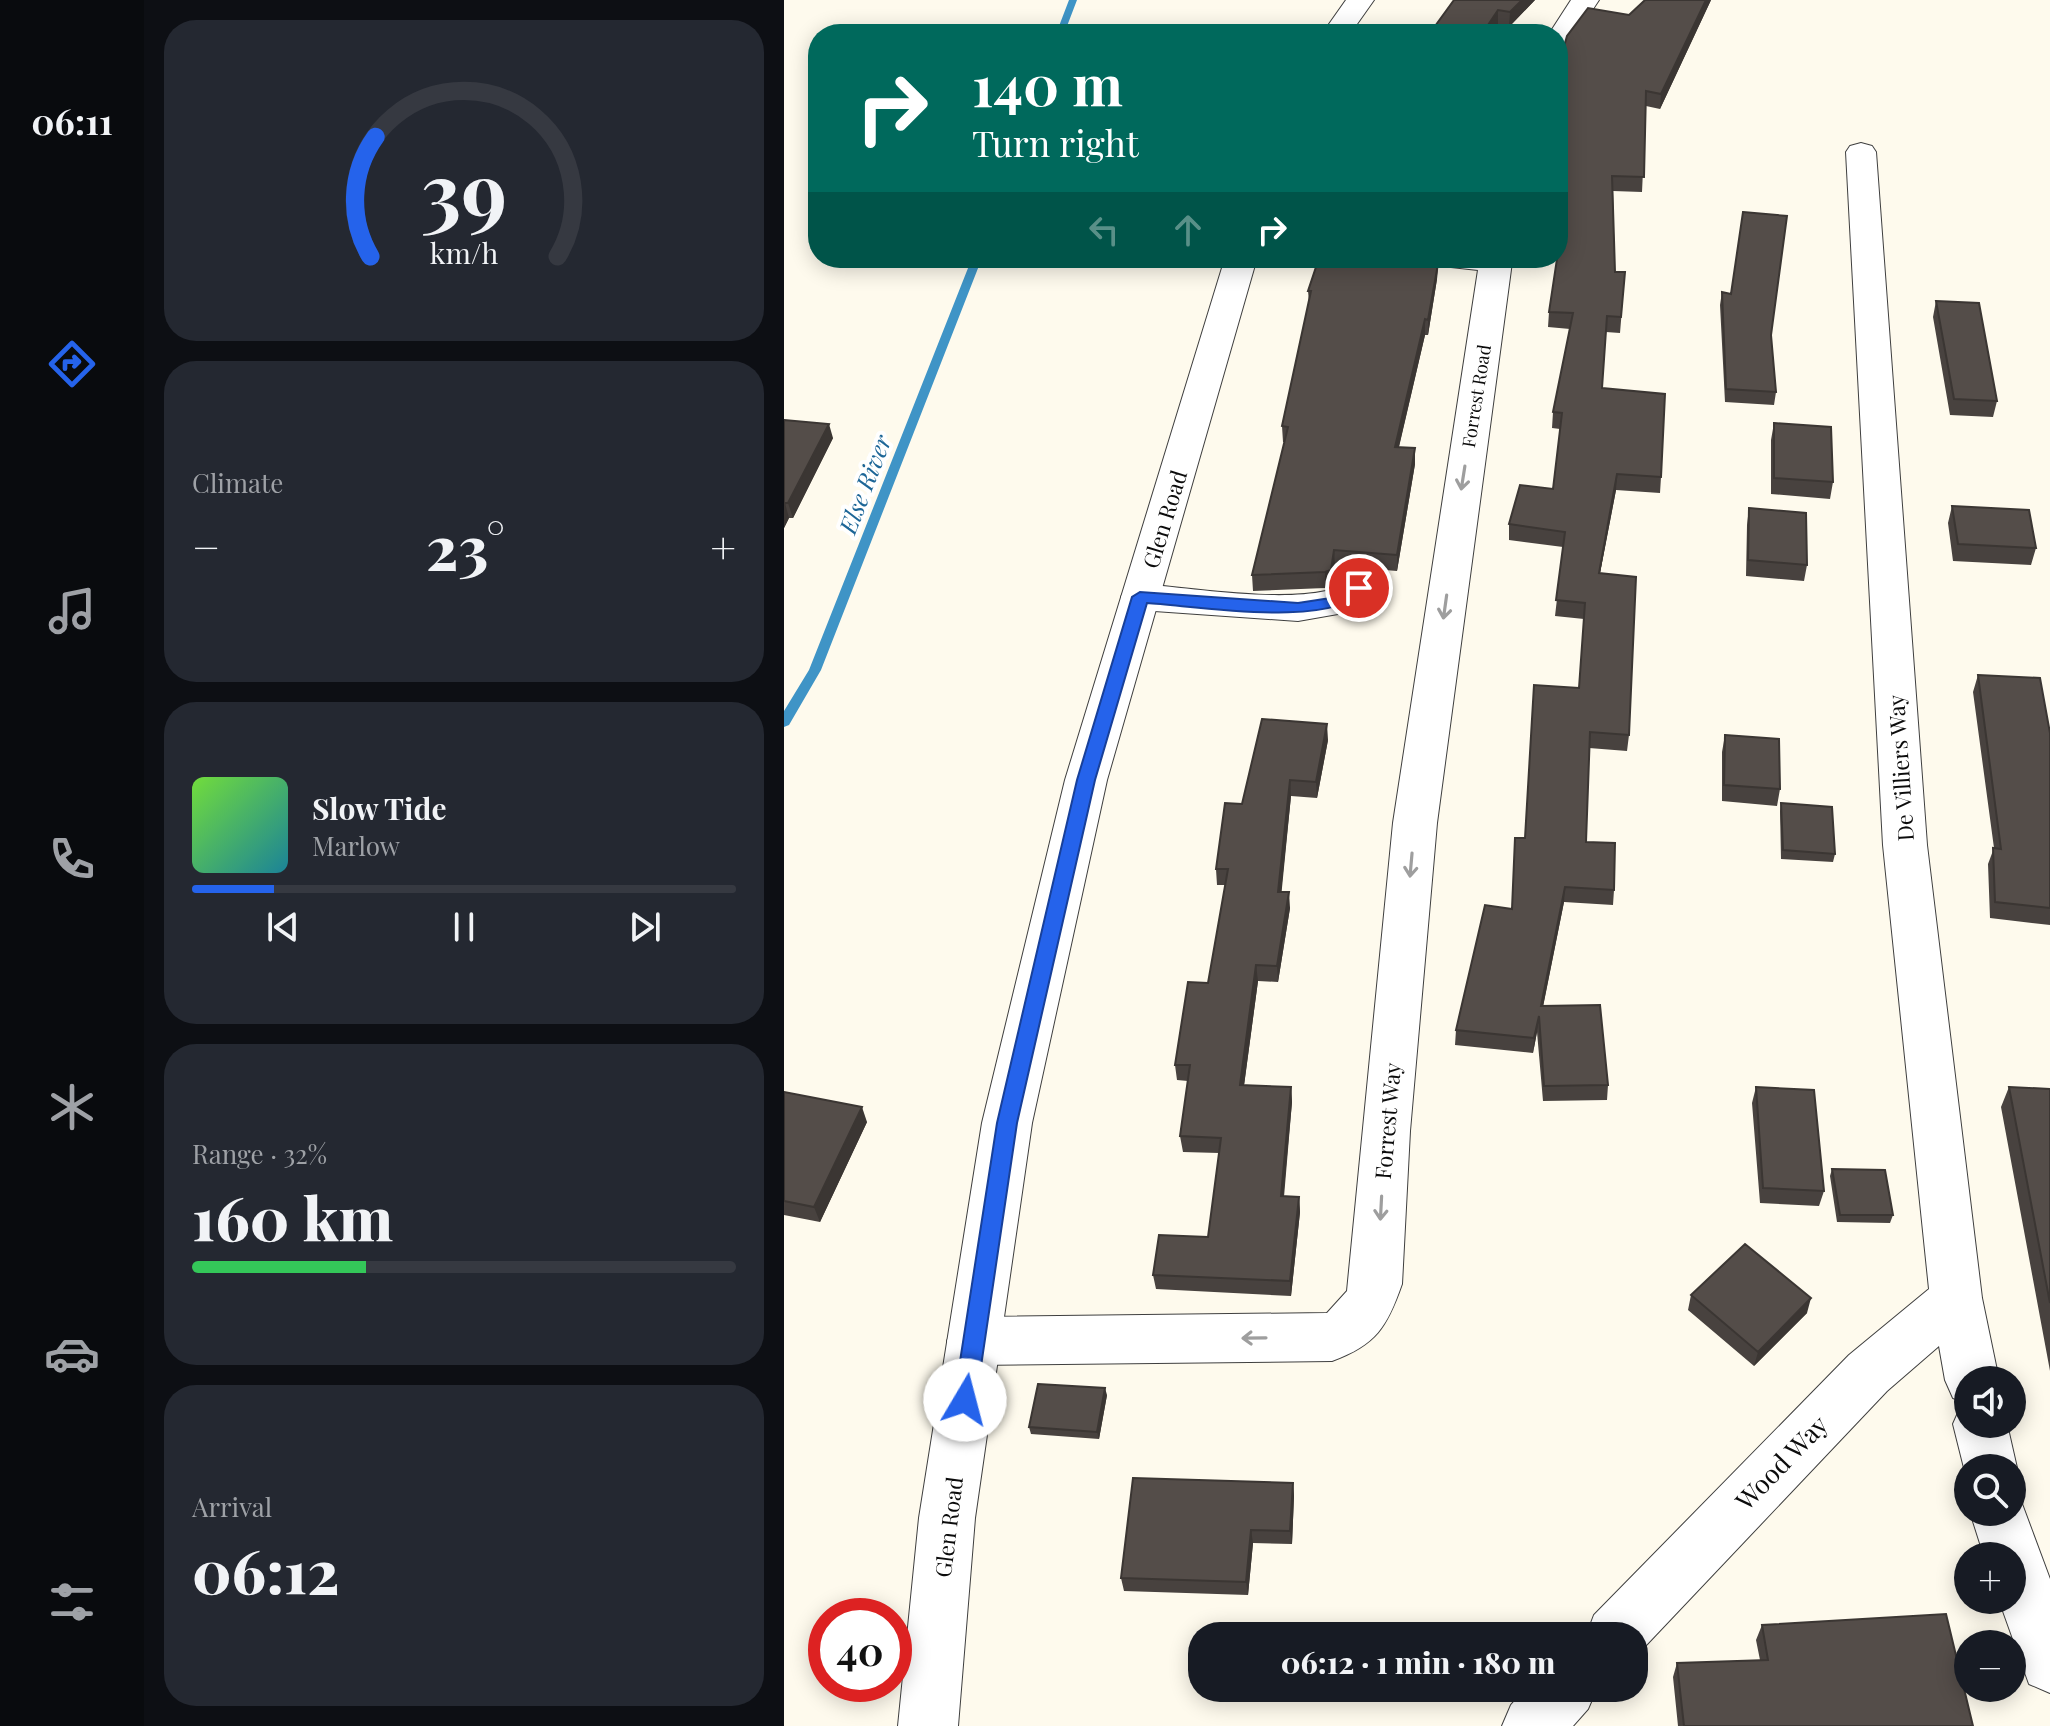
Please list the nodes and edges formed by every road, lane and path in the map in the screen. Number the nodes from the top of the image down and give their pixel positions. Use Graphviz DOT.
graph roads {
  1 [pos="1360,0"];
  2 [pos="1585,0"];
  3 [pos="1343,24"];
  4 [pos="1568,26"];
  5 [pos="1861,152"];
  6 [pos="1238,268"];
  7 [pos="1495,268"];
  8 [pos="1456,530"];
  9 [pos="1359,588"];
  10 [pos="1140,597"];
  11 [pos="1956,1298"];
  12 [pos="974,1341"];
  13 [pos="1969,1366"];
  14 [pos="2003,1526"];
  15 [pos="1628,1622"];
  16 [pos="2050,1663"];
  17 [pos="1554,1702"];
  18 [pos="928,1726"];
  19 [pos="1532,1726"];
  1 -- 3 [label="street"];
  2 -- 4 [label="street"];
  5 -- 11 [label="street, De Villiers Way"];
  6 -- 10 [label="street, Glen Road"];
  7 -- 8 [label="street, Forrest Road, one-way"];
  8 -- 12 [label="street, Forrest Way, one-way"];
  9 -- 10 [label="street"];
  10 -- 12 [label="street, Glen Road"];
  11 -- 13 [label="street, De Villiers Way"];
  11 -- 15 [label="street, Wood Way"];
  12 -- 18 [label="street, Glen Road"];
  14 -- 16 [label="street"];
  17 -- 19 [label="street"];
}
